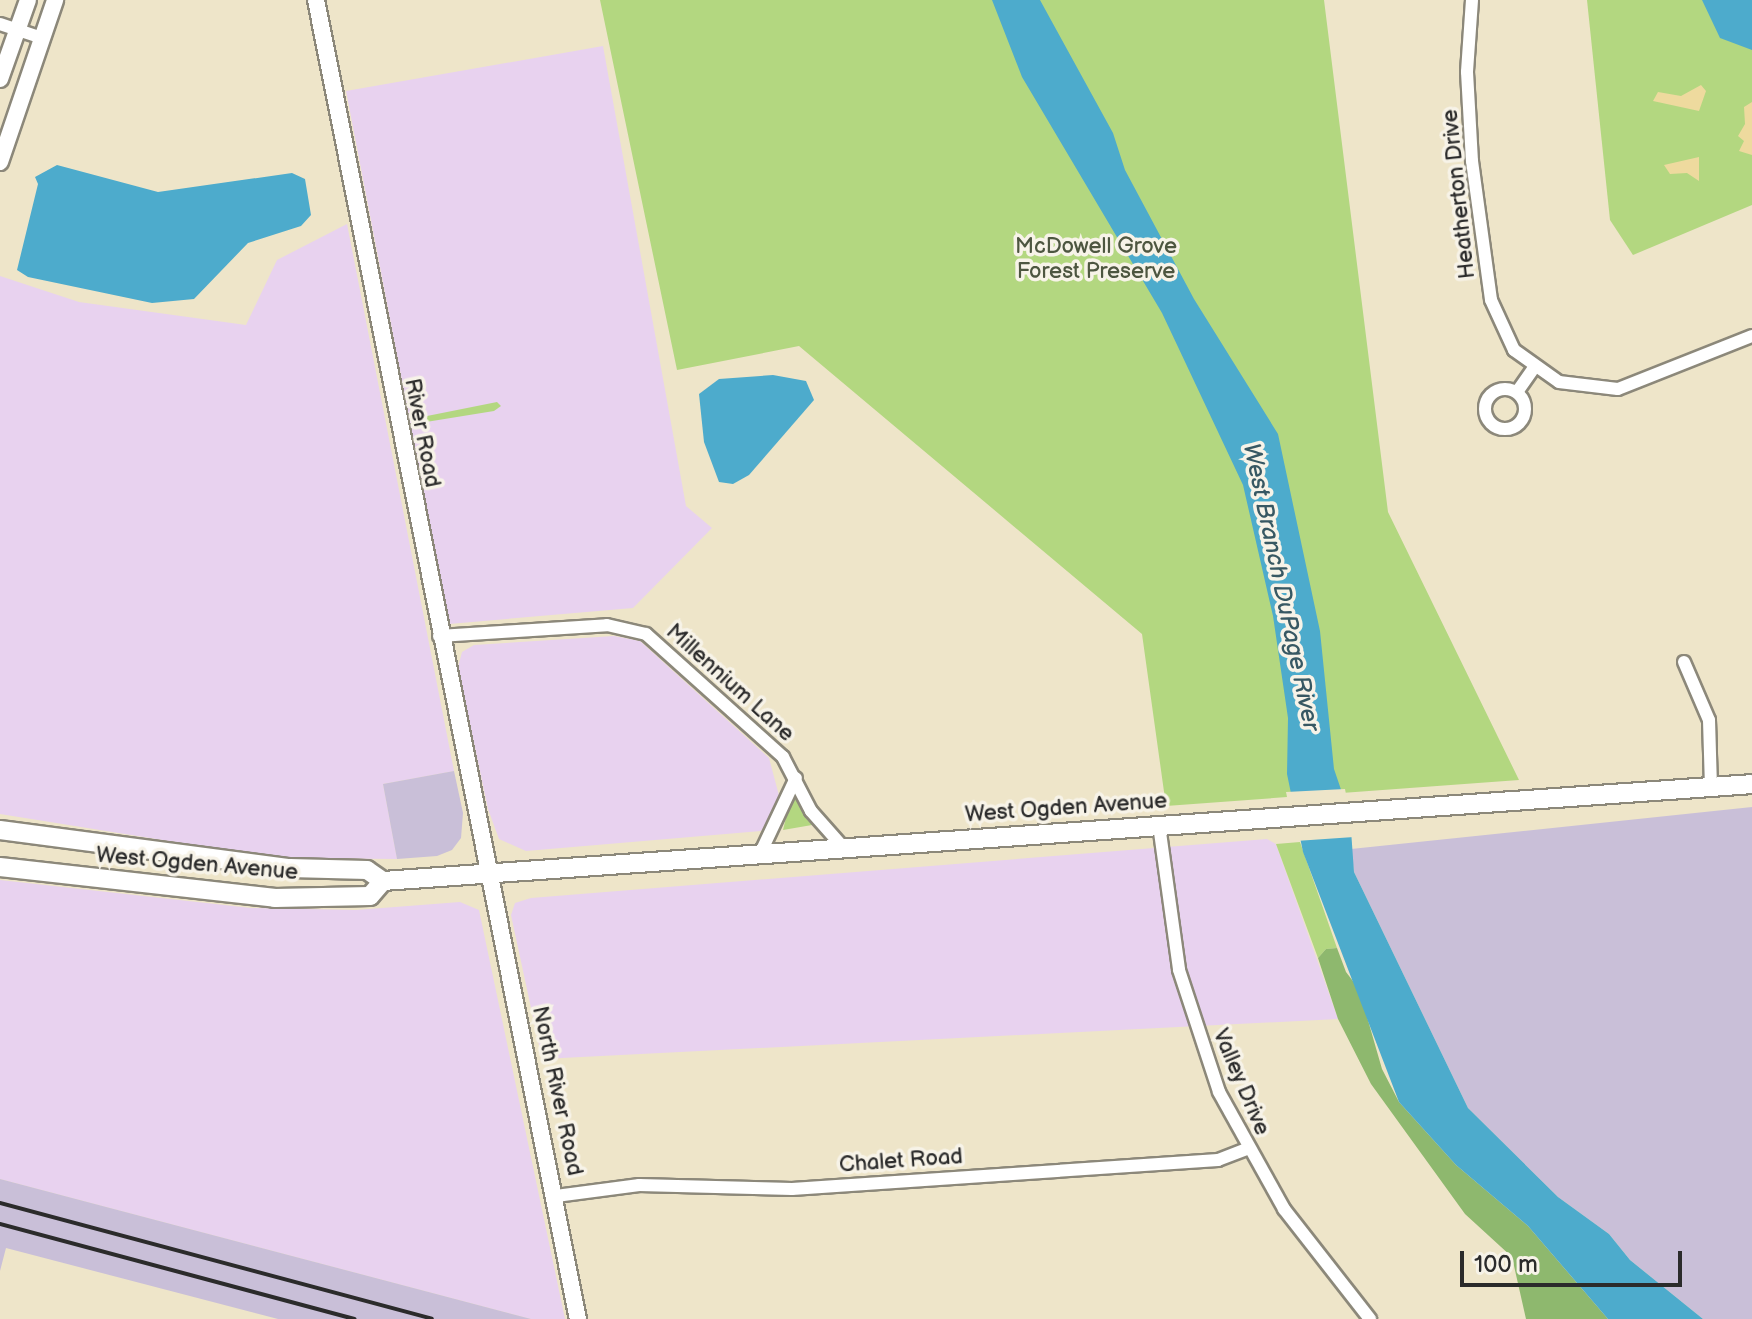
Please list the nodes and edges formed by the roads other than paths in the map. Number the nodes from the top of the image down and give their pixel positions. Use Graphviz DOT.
graph roads {
  1 [pos="28,0"];
  2 [pos="55,0"];
  3 [pos="316,0"];
  4 [pos="1472,0"];
  5 [pos="0,24"];
  6 [pos="17,30"];
  7 [pos="42,38"];
  8 [pos="0,79"];
  9 [pos="0,162"];
  10 [pos="1752,336"];
  11 [pos="1534,368"];
  12 [pos="1517,392"];
  13 [pos="439,636"];
  14 [pos="1684,662"];
  15 [pos="796,778"];
  16 [pos="1752,784"];
  17 [pos="1711,787"];
  18 [pos="1159,825"];
  19 [pos="0,830"];
  20 [pos="843,847"];
  21 [pos="760,854"];
  22 [pos="0,867"];
  23 [pos="489,872"];
  24 [pos="383,881"];
  25 [pos="1247,1149"];
  26 [pos="556,1196"];
  27 [pos="578,1319"];
  28 [pos="1370,1319"];
  1 -- 6 [label="street"];
  2 -- 7 [label="street"];
  3 -- 13 [label="street, River Road"];
  4 -- 11 [label="street, Heatherton Drive"];
  5 -- 6 [label="street"];
  6 -- 7 [label="street"];
  6 -- 8 [label="street"];
  7 -- 9 [label="street"];
  10 -- 11 [label="street"];
  11 -- 12 [label="street"];
  13 -- 15 [label="street, Millennium Lane"];
  13 -- 23 [label="street, River Road"];
  14 -- 17 [label="street"];
  15 -- 20 [label="street, Millennium Lane"];
  15 -- 21 [label="street"];
  16 -- 17 [label="main road, West Ogden Avenue"];
  17 -- 18 [label="main road, West Ogden Avenue"];
  18 -- 20 [label="main road, West Ogden Avenue"];
  18 -- 25 [label="street, Valley Drive"];
  19 -- 24 [label="main road, West Ogden Avenue"];
  20 -- 21 [label="main road, West Ogden Avenue"];
  21 -- 23 [label="main road, West Ogden Avenue"];
  22 -- 24 [label="main road, West Ogden Avenue"];
  23 -- 24 [label="main road, West Ogden Avenue"];
  23 -- 26 [label="street, North River Road"];
  25 -- 26 [label="street, Chalet Road"];
  25 -- 28 [label="street, Valley Drive"];
  26 -- 27 [label="street, North River Road"];
}
